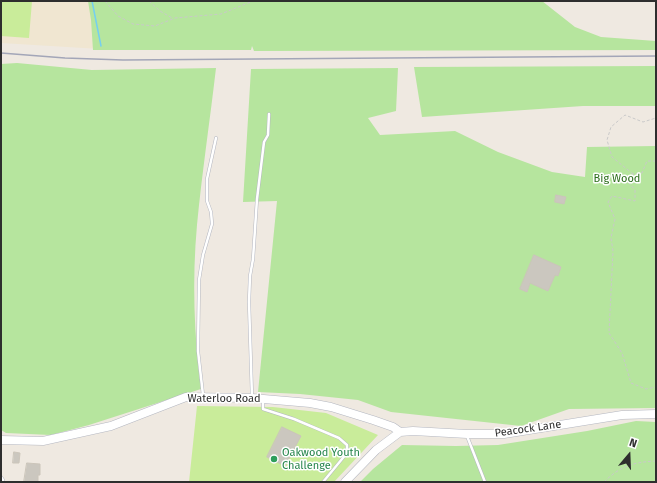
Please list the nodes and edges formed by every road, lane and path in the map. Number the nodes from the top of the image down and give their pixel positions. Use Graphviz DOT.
graph roads {
  1 [pos="105,1"];
  2 [pos="149,1"];
  3 [pos="253,1"];
  4 [pos="173,19"];
  5 [pos="269,114"];
  6 [pos="656,118"];
  7 [pos="216,138"];
  8 [pos="656,161"];
  9 [pos="633,174"];
  10 [pos="656,387"];
  11 [pos="203,398"];
  12 [pos="252,398"];
  13 [pos="263,398"];
  14 [pos="656,414"];
  15 [pos="400,432"];
  16 [pos="467,434"];
  17 [pos="1,440"];
  18 [pos="656,461"];
  19 [pos="1,476"];
  20 [pos="3,480"];
  21 [pos="323,482"];
  22 [pos="345,482"];
  23 [pos="484,482"];
  24 [pos="604,482"];
  1 -- 4 [label="path"];
  2 -- 4 [label="path"];
  3 -- 4 [label="path"];
  5 -- 12 [label="lane"];
  6 -- 9 [label="path"];
  7 -- 11 [label="lane"];
  8 -- 9 [label="path"];
  9 -- 10 [label="path"];
  11 -- 12 [label="street, Waterloo Road"];
  11 -- 17 [label="street, Waterloo Road"];
  12 -- 13 [label="street, Waterloo Road"];
  13 -- 15 [label="street, Waterloo Road"];
  13 -- 21 [label="lane"];
  14 -- 16 [label="street, Peacock Lane"];
  15 -- 16 [label="street, Peacock Lane"];
  15 -- 22 [label="street"];
  16 -- 23 [label="lane"];
  18 -- 24 [label="path"];
  19 -- 20 [label="lane"];
}
